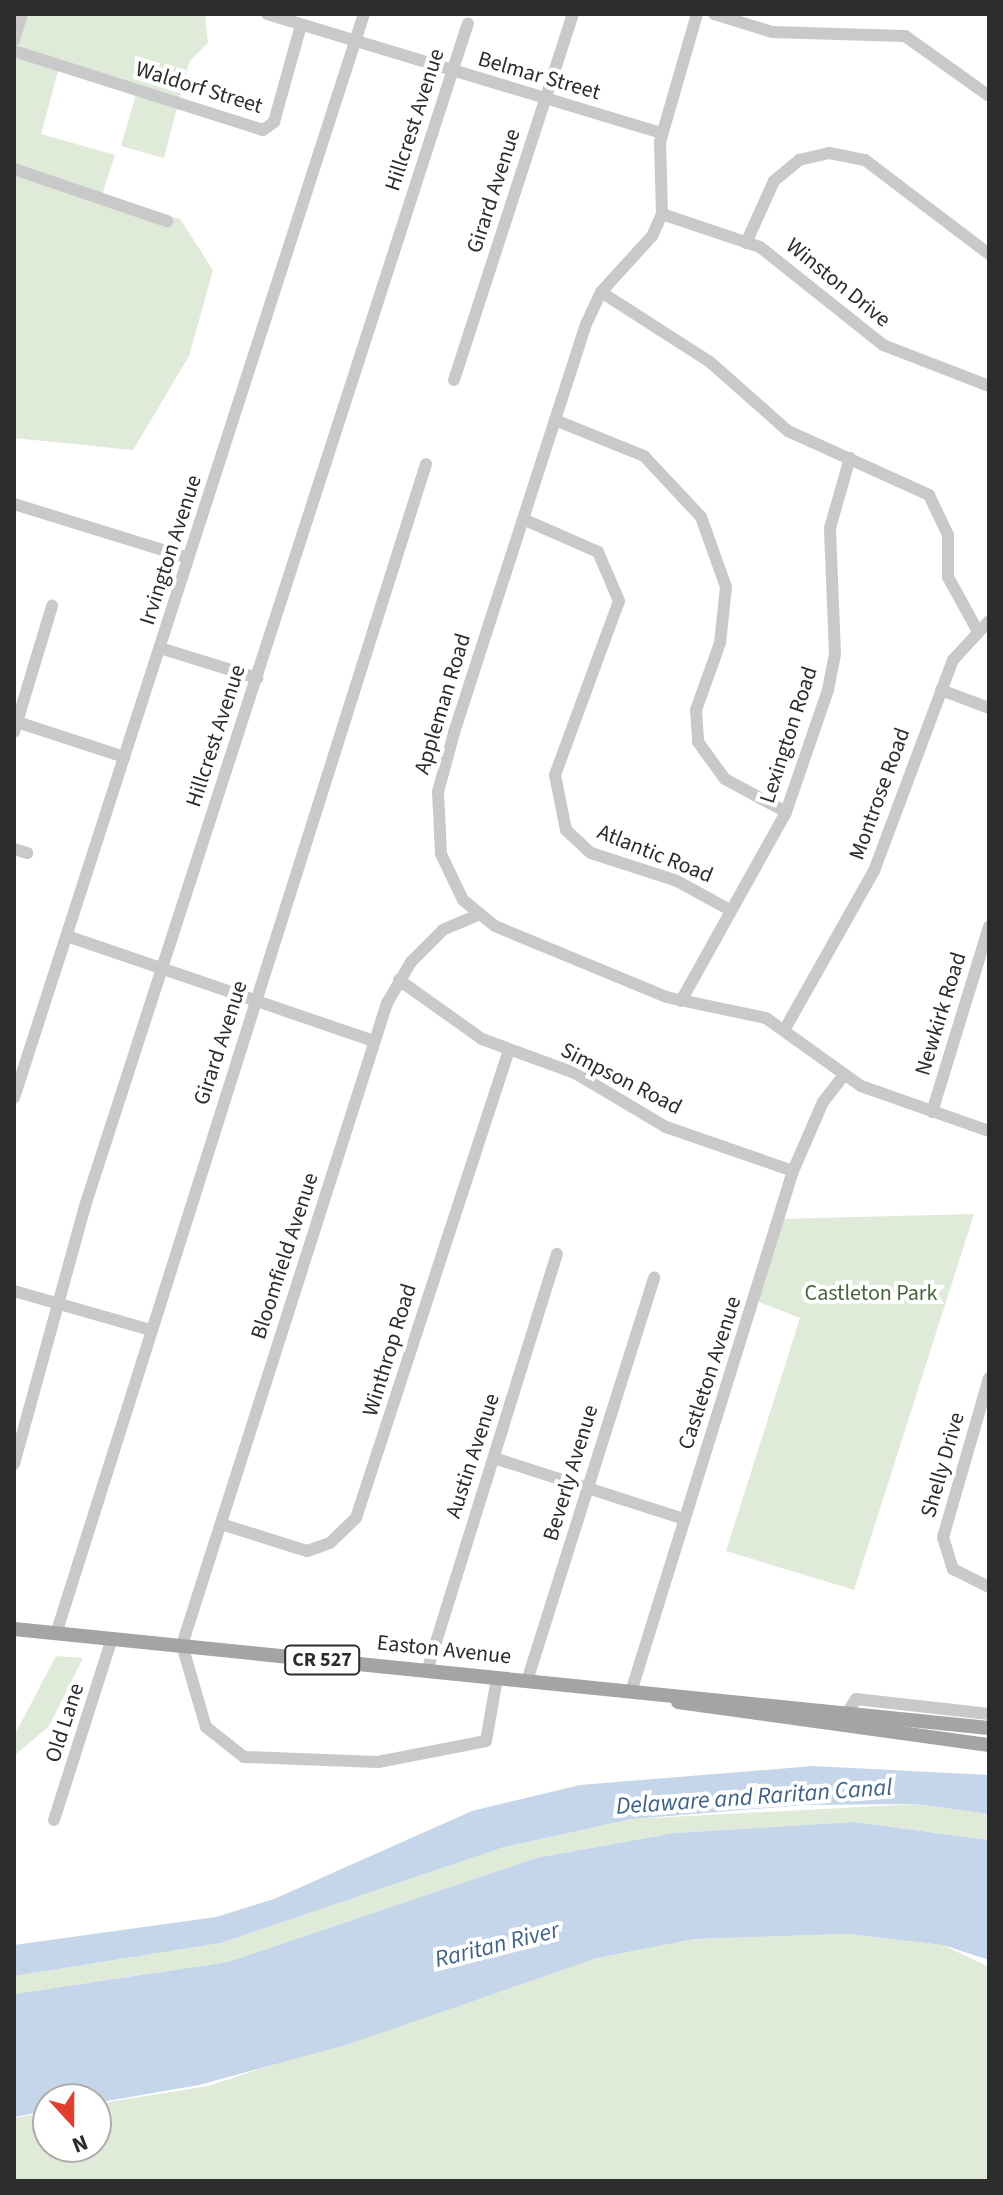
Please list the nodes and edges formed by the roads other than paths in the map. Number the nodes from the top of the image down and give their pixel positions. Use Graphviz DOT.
graph roads {
  1 [pos="22,14"];
  2 [pos="267,14"];
  3 [pos="364,14"];
  4 [pos="573,14"];
  5 [pos="697,14"];
  6 [pos="714,14"];
  7 [pos="468,23"];
  8 [pos="301,25"];
  9 [pos="14,40"];
  10 [pos="355,41"];
  11 [pos="14,51"];
  12 [pos="451,71"];
  13 [pos="989,96"];
  14 [pos="545,99"];
  15 [pos="662,133"];
  16 [pos="14,169"];
  17 [pos="662,214"];
  18 [pos="167,221"];
  19 [pos="746,243"];
  20 [pos="989,254"];
  21 [pos="601,292"];
  22 [pos="454,380"];
  23 [pos="989,386"];
  24 [pos="555,420"];
  25 [pos="850,458"];
  26 [pos="426,464"];
  27 [pos="14,504"];
  28 [pos="523,519"];
  29 [pos="188,558"];
  30 [pos="52,606"];
  31 [pos="989,621"];
  32 [pos="976,628"];
  33 [pos="160,648"];
  34 [pos="257,678"];
  35 [pos="941,690"];
  36 [pos="989,708"];
  37 [pos="15,725"];
  38 [pos="124,757"];
  39 [pos="786,812"];
  40 [pos="730,910"];
  41 [pos="478,915"];
  42 [pos="989,927"];
  43 [pos="67,936"];
  44 [pos="161,970"];
  45 [pos="399,980"];
  46 [pos="255,1001"];
  47 [pos="681,1001"];
  48 [pos="786,1027"];
  49 [pos="374,1041"];
  50 [pos="509,1049"];
  51 [pos="844,1075"];
  52 [pos="14,1098"];
  53 [pos="932,1112"];
  54 [pos="989,1131"];
  55 [pos="793,1171"];
  56 [pos="557,1254"];
  57 [pos="654,1278"];
  58 [pos="14,1291"];
  59 [pos="55,1306"];
  60 [pos="151,1330"];
  61 [pos="989,1378"];
  62 [pos="494,1458"];
  63 [pos="14,1464"];
  64 [pos="587,1488"];
  65 [pos="684,1519"];
  66 [pos="221,1524"];
  67 [pos="989,1587"];
  68 [pos="14,1629"];
  69 [pos="56,1634"];
  70 [pos="112,1638"];
  71 [pos="182,1645"];
  72 [pos="427,1671"];
  73 [pos="497,1678"];
  74 [pos="527,1681"];
  75 [pos="631,1692"];
  76 [pos="845,1712"];
  77 [pos="989,1714"];
  78 [pos="940,1723"];
  79 [pos="989,1728"];
  80 [pos="843,1729"];
  81 [pos="933,1739"];
  82 [pos="989,1745"];
  83 [pos="54,1820"];
  1 -- 9 [label="street"];
  2 -- 8 [label="street, Belmar Street"];
  3 -- 10 [label="street, Irvington Avenue"];
  4 -- 14 [label="street, Girard Avenue"];
  5 -- 15 [label="street"];
  6 -- 13 [label="street"];
  7 -- 12 [label="street, Hillcrest Avenue"];
  8 -- 10 [label="street, Belmar Street"];
  8 -- 11 [label="street, Waldorf Street"];
  10 -- 12 [label="street, Belmar Street"];
  10 -- 29 [label="street, Irvington Avenue"];
  12 -- 14 [label="street, Belmar Street"];
  12 -- 34 [label="street, Hillcrest Avenue"];
  14 -- 15 [label="street, Belmar Street"];
  14 -- 22 [label="street, Girard Avenue"];
  15 -- 17 [label="street"];
  16 -- 18 [label="street"];
  17 -- 19 [label="street, Winston Drive"];
  17 -- 21 [label="street, Appleman Road"];
  19 -- 20 [label="street"];
  19 -- 23 [label="street, Winston Drive"];
  21 -- 24 [label="street, Appleman Road"];
  21 -- 25 [label="street"];
  24 -- 28 [label="street, Appleman Road"];
  24 -- 39 [label="street"];
  25 -- 32 [label="street"];
  25 -- 39 [label="street, Lexington Road"];
  26 -- 46 [label="street, Girard Avenue"];
  27 -- 29 [label="street"];
  28 -- 40 [label="street, Atlantic Road"];
  28 -- 41 [label="street, Appleman Road"];
  29 -- 33 [label="street, Irvington Avenue"];
  30 -- 37 [label="street"];
  31 -- 32 [label="street"];
  32 -- 35 [label="street, Montrose Road"];
  33 -- 34 [label="street"];
  33 -- 38 [label="street, Irvington Avenue"];
  34 -- 44 [label="street, Hillcrest Avenue"];
  35 -- 36 [label="street"];
  35 -- 48 [label="street, Montrose Road"];
  37 -- 38 [label="street"];
  38 -- 43 [label="street, Irvington Avenue"];
  39 -- 40 [label="street, Lexington Road"];
  40 -- 47 [label="street, Lexington Road"];
  41 -- 45 [label="street, Bloomfield Avenue"];
  41 -- 47 [label="street"];
  42 -- 53 [label="street, Newkirk Road"];
  43 -- 44 [label="street"];
  43 -- 52 [label="street, Irvington Avenue"];
  44 -- 46 [label="street"];
  44 -- 59 [label="street, Hillcrest Avenue"];
  45 -- 49 [label="street, Bloomfield Avenue"];
  45 -- 50 [label="street, Simpson Road"];
  46 -- 49 [label="street"];
  46 -- 60 [label="street, Girard Avenue"];
  47 -- 48 [label="street"];
  48 -- 51 [label="street"];
  49 -- 66 [label="street, Bloomfield Avenue"];
  50 -- 55 [label="street, Simpson Road"];
  50 -- 66 [label="street, Winthrop Road"];
  51 -- 53 [label="street"];
  51 -- 55 [label="street, Castleton Avenue"];
  53 -- 54 [label="street"];
  55 -- 65 [label="street, Castleton Avenue"];
  56 -- 62 [label="street, Austin Avenue"];
  57 -- 64 [label="street, Beverly Avenue"];
  58 -- 59 [label="street"];
  59 -- 60 [label="street"];
  59 -- 63 [label="street, Hillcrest Avenue"];
  60 -- 69 [label="street, Girard Avenue"];
  61 -- 67 [label="street, Shelly Drive"];
  62 -- 64 [label="street"];
  62 -- 72 [label="street, Austin Avenue"];
  64 -- 65 [label="street"];
  64 -- 74 [label="street, Beverly Avenue"];
  65 -- 75 [label="street, Castleton Avenue"];
  66 -- 71 [label="street, Bloomfield Avenue"];
  68 -- 69 [label="main road, Easton Avenue / CR 527"];
  69 -- 70 [label="main road, Easton Avenue / CR 527"];
  70 -- 71 [label="main road, Easton Avenue / CR 527"];
  70 -- 83 [label="street, Old Lane"];
  71 -- 72 [label="main road, Easton Avenue / CR 527"];
  71 -- 73 [label="street"];
  72 -- 73 [label="main road, Easton Avenue / CR 527"];
  73 -- 74 [label="main road, Easton Avenue / CR 527"];
  74 -- 75 [label="main road, Easton Avenue / CR 527"];
  75 -- 76 [label="main road, Easton Avenue / CR 527"];
  75 -- 80 [label="main road, Easton Avenue / CR 527"];
  76 -- 77 [label="street"];
  76 -- 78 [label="main road, Easton Avenue / CR 527"];
  76 -- 80 [label="street"];
  78 -- 79 [label="main road, Easton Avenue / CR 527"];
  78 -- 81 [label="street"];
  80 -- 81 [label="main road, Easton Avenue / CR 527"];
  81 -- 82 [label="main road, Easton Avenue / CR 527"];
}
